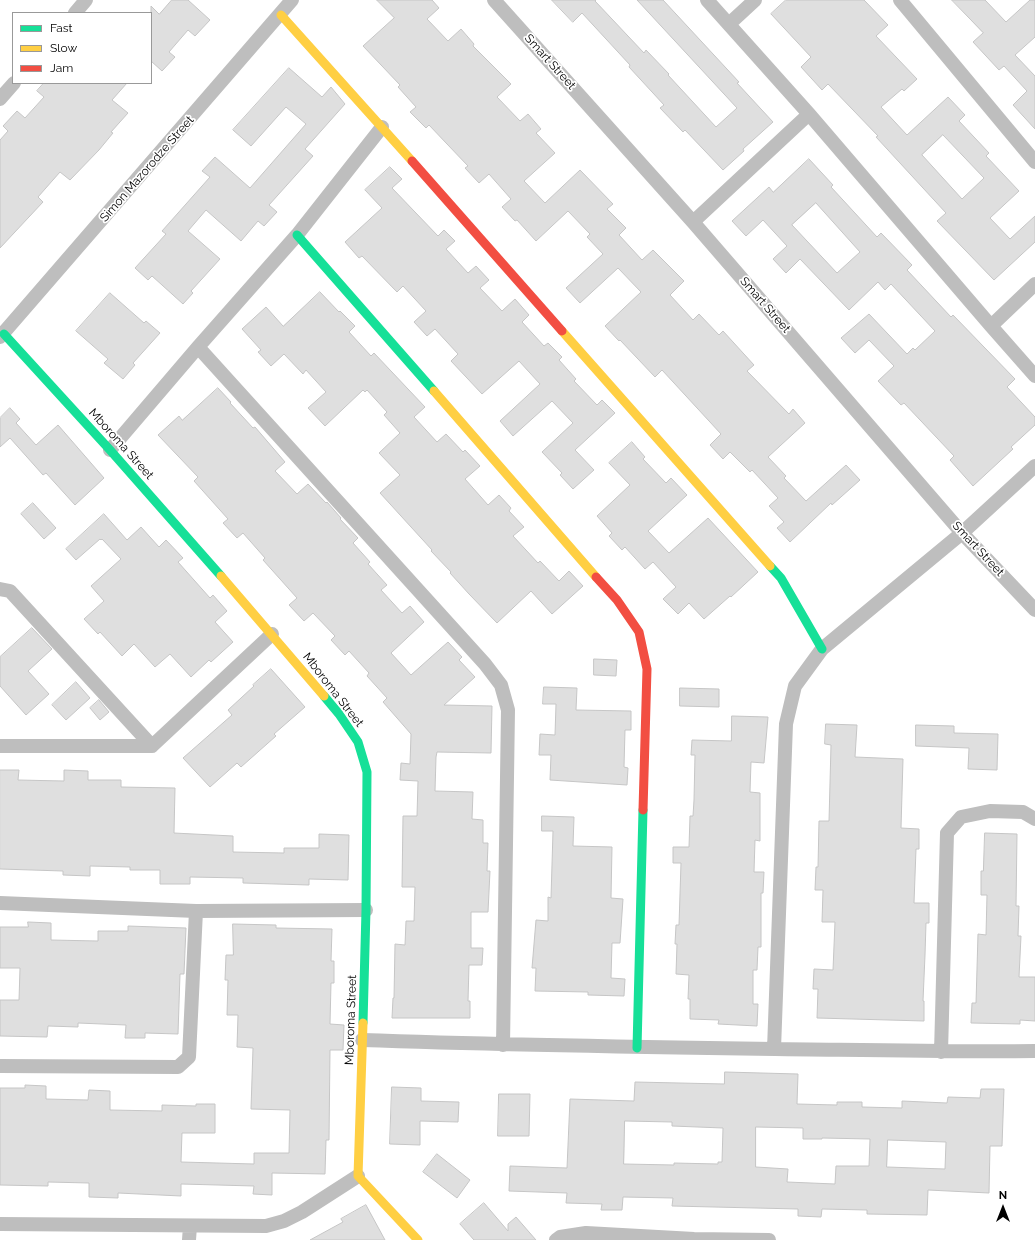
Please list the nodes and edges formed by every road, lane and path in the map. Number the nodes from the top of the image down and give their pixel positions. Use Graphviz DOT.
graph roads {
  1 [pos="86,0"];
  2 [pos="292,0"];
  3 [pos="494,0"];
  4 [pos="708,0"];
  5 [pos="754,0"];
  6 [pos="900,0"];
  7 [pos="76,12"];
  8 [pos="281,14"];
  9 [pos="729,24"];
  10 [pos="13,84"];
  11 [pos="0,99"];
  12 [pos="809,114"];
  13 [pos="382,127"];
  14 [pos="1035,162"];
  15 [pos="693,222"];
  16 [pos="297,235"];
  17 [pos="1035,284"];
  18 [pos="990,326"];
  19 [pos="2,336"];
  20 [pos="198,347"];
  21 [pos="1035,376"];
  22 [pos="110,450"];
  23 [pos="1035,466"];
  24 [pos="962,533"];
  25 [pos="0,589"];
  26 [pos="1035,610"];
  27 [pos="272,634"];
  28 [pos="822,649"];
  29 [pos="0,746"];
  30 [pos="152,746"];
  31 [pos="1035,819"];
  32 [pos="0,903"];
  33 [pos="366,910"];
  34 [pos="196,911"];
  35 [pos="362,1040"];
  36 [pos="503,1045"];
  37 [pos="637,1048"];
  38 [pos="774,1049"];
  39 [pos="1035,1051"];
  40 [pos="941,1052"];
  41 [pos="0,1066"];
  42 [pos="358,1176"];
  43 [pos="0,1224"];
  44 [pos="189,1233"];
  45 [pos="418,1240"];
  46 [pos="556,1240"];
  47 [pos="694,1240"];
  48 [pos="769,1240"];
  1 -- 7 [label="street"];
  2 -- 8 [label="street, Simon Mazorodze Street"];
  3 -- 15 [label="street, Smart Street"];
  4 -- 9 [label="street"];
  5 -- 9 [label="street"];
  6 -- 14 [label="street"];
  8 -- 13 [label="street"];
  8 -- 19 [label="street, Simon Mazorodze Street"];
  9 -- 12 [label="street"];
  10 -- 11 [label="street"];
  12 -- 15 [label="street"];
  12 -- 18 [label="street"];
  13 -- 16 [label="street"];
  13 -- 28 [label="street"];
  15 -- 24 [label="street, Smart Street"];
  16 -- 20 [label="street"];
  16 -- 37 [label="street"];
  17 -- 18 [label="street"];
  18 -- 21 [label="street"];
  19 -- 22 [label="street, Mboroma Street"];
  20 -- 22 [label="street"];
  20 -- 36 [label="street"];
  22 -- 27 [label="street, Mboroma Street"];
  23 -- 24 [label="street"];
  24 -- 26 [label="street, Smart Street"];
  24 -- 28 [label="street"];
  25 -- 30 [label="street"];
  27 -- 30 [label="street"];
  27 -- 33 [label="street, Mboroma Street"];
  28 -- 38 [label="street"];
  29 -- 30 [label="street"];
  31 -- 40 [label="street"];
  32 -- 34 [label="street"];
  33 -- 34 [label="street"];
  33 -- 35 [label="street, Mboroma Street"];
  34 -- 41 [label="street"];
  35 -- 36 [label="street"];
  35 -- 42 [label="street, Mboroma Street"];
  36 -- 37 [label="street"];
  37 -- 38 [label="street"];
  38 -- 40 [label="street"];
  39 -- 40 [label="street"];
  42 -- 44 [label="street"];
  42 -- 45 [label="street"];
  43 -- 44 [label="street"];
  46 -- 47 [label="street"];
  47 -- 48 [label="street"];
}
